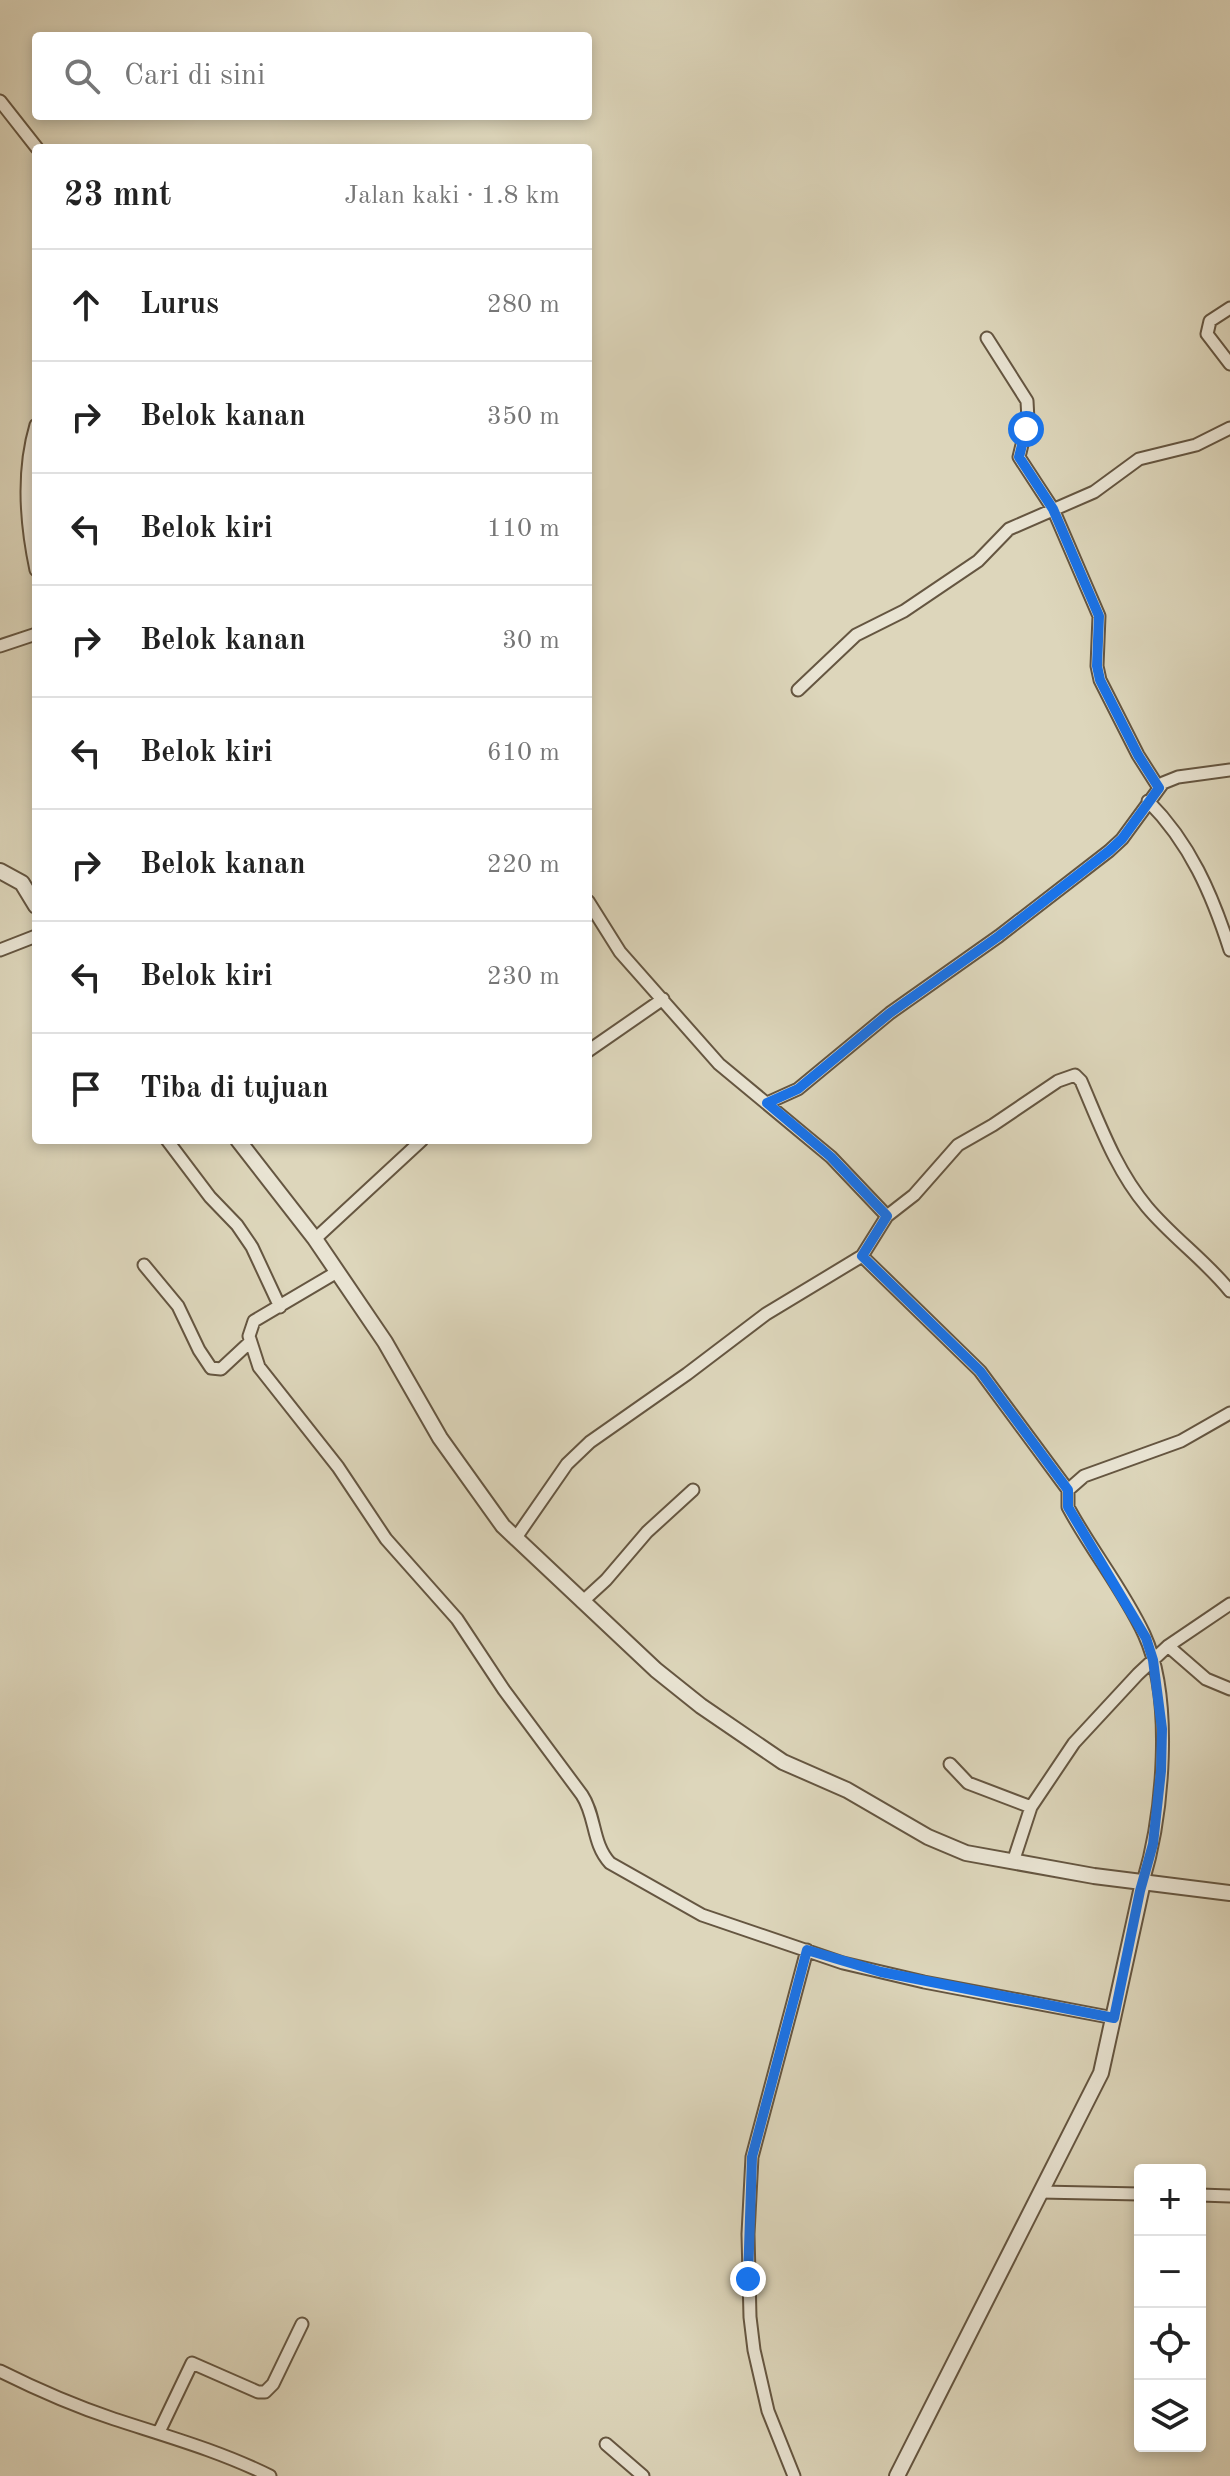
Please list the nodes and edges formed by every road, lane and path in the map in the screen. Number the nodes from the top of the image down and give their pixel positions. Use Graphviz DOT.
graph roads {
  1 [pos="0,101"];
  2 [pos="34,144"];
  3 [pos="1230,308"];
  4 [pos="987,338"];
  5 [pos="1230,364"];
  6 [pos="1230,428"];
  7 [pos="32,442"];
  8 [pos="1053,509"];
  9 [pos="32,552"];
  10 [pos="32,635"];
  11 [pos="0,646"];
  12 [pos="798,690"];
  13 [pos="1230,770"];
  14 [pos="1159,788"];
  15 [pos="1148,801"];
  16 [pos="0,871"];
  17 [pos="32,899"];
  18 [pos="592,907"];
  19 [pos="32,938"];
  20 [pos="0,950"];
  21 [pos="1230,950"];
  22 [pos="663,999"];
  23 [pos="592,1048"];
  24 [pos="767,1103"];
  25 [pos="170,1144"];
  26 [pos="245,1144"];
  27 [pos="418,1144"];
  28 [pos="887,1216"];
  29 [pos="315,1239"];
  30 [pos="862,1256"];
  31 [pos="144,1265"];
  32 [pos="337,1272"];
  33 [pos="1230,1291"];
  34 [pos="280,1307"];
  35 [pos="250,1342"];
  36 [pos="1230,1413"];
  37 [pos="693,1490"];
  38 [pos="1068,1490"];
  39 [pos="515,1539"];
  40 [pos="582,1602"];
  41 [pos="1230,1604"];
  42 [pos="1168,1646"];
  43 [pos="1153,1660"];
  44 [pos="1230,1689"];
  45 [pos="950,1764"];
  46 [pos="1031,1807"];
  47 [pos="1013,1862"];
  48 [pos="1143,1882"];
  49 [pos="1230,1893"];
  50 [pos="807,1950"];
  51 [pos="1114,2018"];
  52 [pos="1040,2192"];
  53 [pos="1134,2194"];
  54 [pos="1206,2195"];
  55 [pos="1230,2196"];
  56 [pos="302,2324"];
  57 [pos="0,2371"];
  58 [pos="159,2432"];
  59 [pos="606,2444"];
  60 [pos="270,2476"];
  61 [pos="643,2476"];
  62 [pos="794,2476"];
  63 [pos="897,2476"];
  1 -- 2 [label="street"];
  3 -- 5 [label="street"];
  4 -- 8 [label="street"];
  6 -- 8 [label="street"];
  7 -- 9 [label="street"];
  8 -- 12 [label="street"];
  8 -- 14 [label="street"];
  10 -- 11 [label="street"];
  13 -- 14 [label="street"];
  14 -- 15 [label="street"];
  15 -- 21 [label="street"];
  15 -- 24 [label="street"];
  16 -- 17 [label="street"];
  18 -- 22 [label="street"];
  19 -- 20 [label="street"];
  22 -- 23 [label="street"];
  22 -- 24 [label="street"];
  24 -- 28 [label="street"];
  25 -- 34 [label="street"];
  26 -- 29 [label="street"];
  27 -- 29 [label="street"];
  28 -- 30 [label="street"];
  28 -- 33 [label="street"];
  29 -- 32 [label="street"];
  30 -- 38 [label="street"];
  30 -- 39 [label="street"];
  31 -- 35 [label="street"];
  32 -- 34 [label="street"];
  32 -- 39 [label="street"];
  34 -- 35 [label="street"];
  35 -- 50 [label="street"];
  36 -- 38 [label="street"];
  37 -- 40 [label="street"];
  38 -- 43 [label="street"];
  39 -- 40 [label="street"];
  40 -- 47 [label="street"];
  41 -- 42 [label="street"];
  42 -- 43 [label="street"];
  42 -- 44 [label="street"];
  43 -- 46 [label="street"];
  43 -- 48 [label="street"];
  45 -- 46 [label="street"];
  46 -- 47 [label="street"];
  47 -- 48 [label="street"];
  48 -- 49 [label="street"];
  48 -- 51 [label="street"];
  50 -- 51 [label="street"];
  50 -- 62 [label="street"];
  51 -- 52 [label="street"];
  52 -- 53 [label="street"];
  52 -- 63 [label="street"];
  54 -- 55 [label="street"];
  56 -- 58 [label="street"];
  57 -- 58 [label="street"];
  58 -- 60 [label="street"];
  59 -- 61 [label="street"];
}
